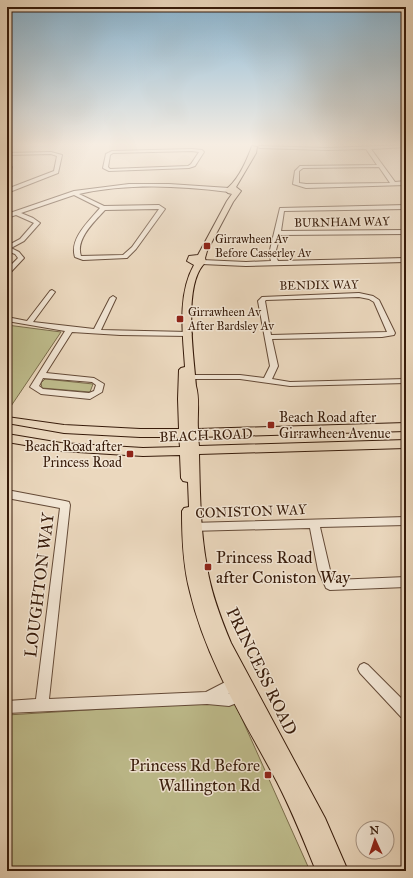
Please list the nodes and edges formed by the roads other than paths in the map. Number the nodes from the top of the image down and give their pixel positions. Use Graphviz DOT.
graph roads {
  1 [pos="9,185"];
  2 [pos="22,185"];
  3 [pos="121,185"];
  4 [pos="169,185"];
  5 [pos="238,185"];
  6 [pos="298,185"];
  7 [pos="348,185"];
  8 [pos="14,188"];
  9 [pos="7,191"];
  10 [pos="232,191"];
  11 [pos="74,194"];
  12 [pos="103,208"];
  13 [pos="406,208"];
  14 [pos="18,213"];
  15 [pos="7,217"];
  16 [pos="406,232"];
  17 [pos="278,234"];
  18 [pos="7,249"];
  19 [pos="198,260"];
  20 [pos="406,260"];
  21 [pos="275,263"];
  22 [pos="7,272"];
  23 [pos="52,292"];
  24 [pos="113,298"];
  25 [pos="7,319"];
  26 [pos="29,323"];
  27 [pos="69,330"];
  28 [pos="96,332"];
  29 [pos="186,334"];
  30 [pos="269,337"];
  31 [pos="41,375"];
  32 [pos="187,377"];
  33 [pos="267,381"];
  34 [pos="406,381"];
  35 [pos="7,420"];
  36 [pos="406,427"];
  37 [pos="189,434"];
  38 [pos="7,438"];
  39 [pos="406,444"];
  40 [pos="190,451"];
  41 [pos="7,494"];
  42 [pos="406,521"];
  43 [pos="314,524"];
  44 [pos="192,527"];
  45 [pos="406,582"];
  46 [pos="364,669"];
  47 [pos="241,688"];
  48 [pos="42,704"];
  49 [pos="7,707"];
  50 [pos="406,712"];
  51 [pos="326,871"];
  52 [pos="338,871"];
  1 -- 8 [label="street"];
  2 -- 8 [label="street"];
  3 -- 11 [label="street"];
  4 -- 10 [label="street"];
  5 -- 10 [label="main road"];
  6 -- 7 [label="street"];
  8 -- 9 [label="street"];
  10 -- 19 [label="main road"];
  11 -- 12 [label="street"];
  11 -- 14 [label="street"];
  12 -- 12 [label="street"];
  13 -- 17 [label="street, BURNHAM WAY"];
  14 -- 15 [label="street"];
  14 -- 18 [label="street"];
  16 -- 17 [label="street, BURNHAM WAY"];
  17 -- 21 [label="street, BURNHAM WAY"];
  18 -- 22 [label="street"];
  19 -- 21 [label="street"];
  19 -- 29 [label="main road, PRINCESS ROAD"];
  20 -- 21 [label="street"];
  23 -- 26 [label="street"];
  24 -- 28 [label="street"];
  25 -- 26 [label="street"];
  26 -- 27 [label="street"];
  27 -- 28 [label="street"];
  27 -- 31 [label="street"];
  28 -- 29 [label="street"];
  29 -- 32 [label="main road, PRINCESS ROAD"];
  30 -- 30 [label="street, BENDIX WAY"];
  30 -- 33 [label="street, BENDIX WAY"];
  31 -- 31 [label="street"];
  32 -- 33 [label="street"];
  32 -- 37 [label="main road, PRINCESS ROAD"];
  33 -- 34 [label="street"];
  35 -- 37 [label="main road, BEACH ROAD"];
  36 -- 37 [label="main road, BEACH ROAD"];
  37 -- 40 [label="main road, PRINCESS ROAD"];
  38 -- 40 [label="main road, BEACH ROAD"];
  39 -- 40 [label="main road, BEACH ROAD"];
  40 -- 44 [label="main road, PRINCESS ROAD"];
  41 -- 48 [label="street, LOUGHTON WAY"];
  42 -- 43 [label="street, CONISTON WAY"];
  43 -- 44 [label="street, CONISTON WAY"];
  43 -- 45 [label="street, CONISTON WAY"];
  44 -- 47 [label="main road, PRINCESS ROAD"];
  46 -- 50 [label="street"];
  47 -- 48 [label="street"];
  47 -- 51 [label="main road, PRINCESS ROAD"];
  47 -- 52 [label="main road, PRINCESS ROAD"];
  48 -- 49 [label="street"];
}
